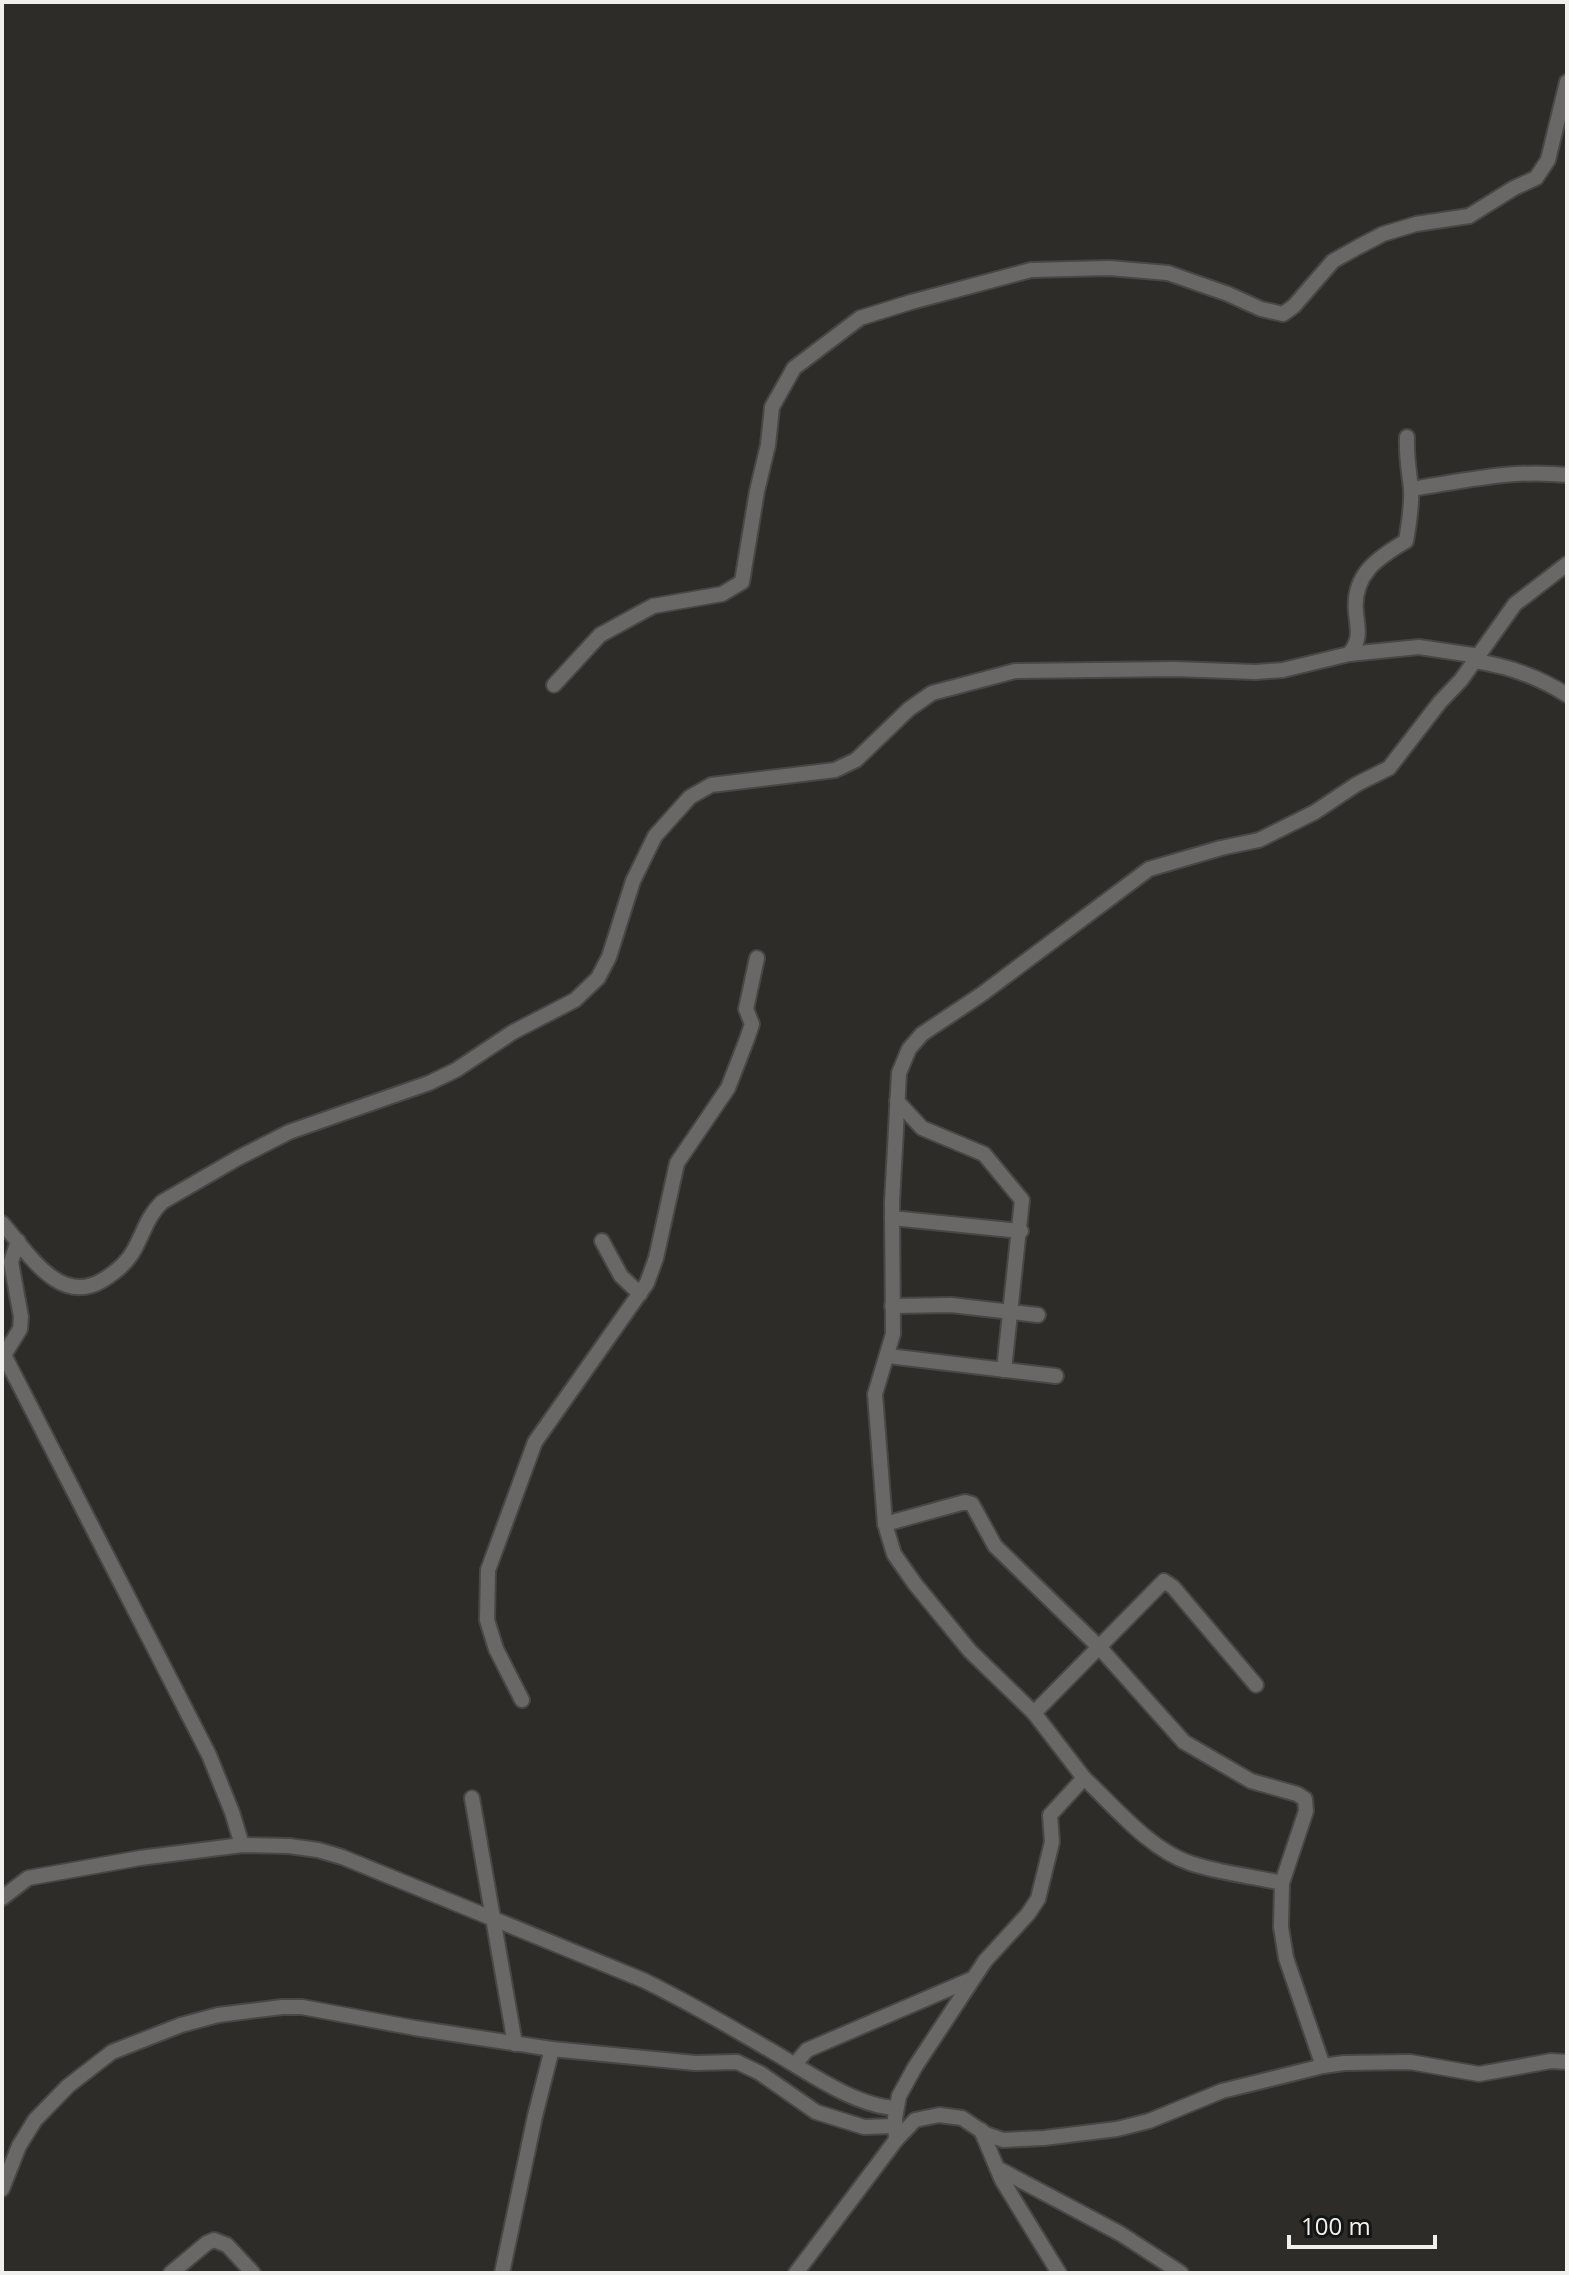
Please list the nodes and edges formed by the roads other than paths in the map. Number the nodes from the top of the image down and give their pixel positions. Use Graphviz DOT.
graph roads {
  1 [pos="1567,82"];
  2 [pos="1407,437"];
  3 [pos="1567,475"];
  4 [pos="1411,489"];
  5 [pos="1567,564"];
  6 [pos="1349,654"];
  7 [pos="1477,659"];
  8 [pos="554,685"];
  9 [pos="1567,695"];
  10 [pos="757,958"];
  11 [pos="897,1101"];
  12 [pos="892,1218"];
  13 [pos="2,1223"];
  14 [pos="1021,1231"];
  15 [pos="18,1241"];
  16 [pos="602,1241"];
  17 [pos="640,1294"];
  18 [pos="892,1306"];
  19 [pos="1012,1310"];
  20 [pos="1038,1315"];
  21 [pos="888,1356"];
  22 [pos="1004,1370"];
  23 [pos="1056,1376"];
  24 [pos="885,1524"];
  25 [pos="1100,1648"];
  26 [pos="1256,1685"];
  27 [pos="522,1700"];
  28 [pos="1034,1713"];
  29 [pos="1084,1778"];
  30 [pos="472,1798"];
  31 [pos="242,1845"];
  32 [pos="1282,1883"];
  33 [pos="2,1898"];
  34 [pos="495,1921"];
  35 [pos="972,1979"];
  36 [pos="515,2044"];
  37 [pos="552,2049"];
  38 [pos="1567,2062"];
  39 [pos="795,2064"];
  40 [pos="1323,2066"];
  41 [pos="896,2108"];
  42 [pos="980,2129"];
  43 [pos="896,2133"];
  44 [pos="997,2168"];
  45 [pos="2,2189"];
  46 [pos="171,2273"];
  47 [pos="253,2273"];
  48 [pos="502,2273"];
  49 [pos="796,2273"];
  50 [pos="1059,2273"];
  51 [pos="1181,2273"];
  1 -- 8 [label="street"];
  2 -- 4 [label="street"];
  3 -- 4 [label="street"];
  4 -- 6 [label="street"];
  5 -- 7 [label="street"];
  6 -- 7 [label="street"];
  6 -- 15 [label="street"];
  7 -- 9 [label="street"];
  7 -- 11 [label="street"];
  10 -- 17 [label="street"];
  11 -- 12 [label="street"];
  11 -- 14 [label="street"];
  12 -- 14 [label="street"];
  12 -- 18 [label="street"];
  13 -- 15 [label="street"];
  14 -- 19 [label="street"];
  15 -- 31 [label="street"];
  16 -- 17 [label="street"];
  17 -- 27 [label="street"];
  18 -- 19 [label="street"];
  18 -- 21 [label="street"];
  19 -- 20 [label="street"];
  19 -- 22 [label="street"];
  21 -- 22 [label="street"];
  21 -- 24 [label="street"];
  22 -- 23 [label="street"];
  24 -- 25 [label="street"];
  24 -- 28 [label="street"];
  25 -- 26 [label="street"];
  25 -- 28 [label="street"];
  25 -- 32 [label="street"];
  28 -- 29 [label="street"];
  29 -- 32 [label="street"];
  29 -- 35 [label="street"];
  30 -- 34 [label="street"];
  31 -- 33 [label="street"];
  31 -- 34 [label="street"];
  32 -- 40 [label="street"];
  34 -- 36 [label="street"];
  34 -- 39 [label="street"];
  35 -- 39 [label="street"];
  35 -- 41 [label="street"];
  36 -- 37 [label="street"];
  36 -- 45 [label="street"];
  37 -- 43 [label="street"];
  37 -- 48 [label="street"];
  38 -- 40 [label="street"];
  39 -- 41 [label="street"];
  40 -- 42 [label="street"];
  41 -- 43 [label="street"];
  42 -- 43 [label="street"];
  42 -- 44 [label="street"];
  43 -- 49 [label="street"];
  44 -- 50 [label="street"];
  44 -- 51 [label="street"];
  46 -- 47 [label="street"];
}
